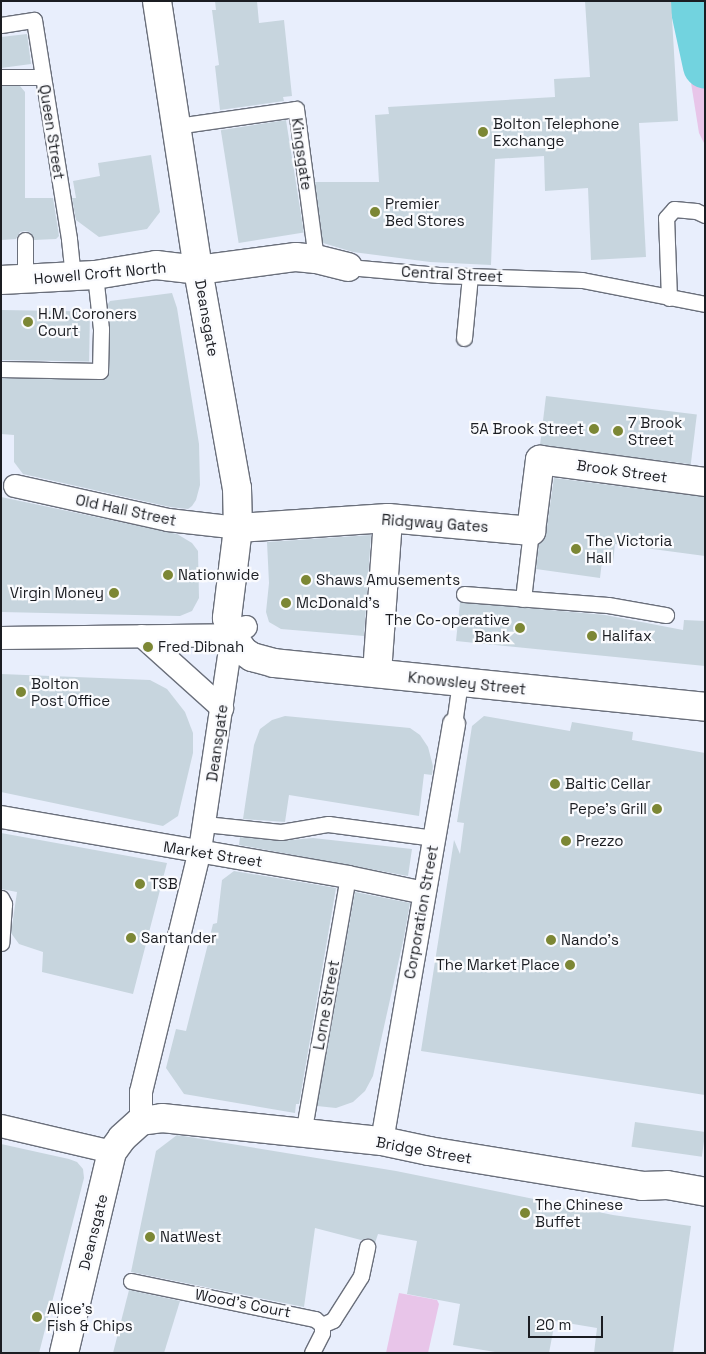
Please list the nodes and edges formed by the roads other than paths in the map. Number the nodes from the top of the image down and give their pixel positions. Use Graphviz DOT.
graph roads {
  1 [pos="157,1"];
  2 [pos="1,25"];
  3 [pos="1,77"];
  4 [pos="43,77"];
  5 [pos="176,126"];
  6 [pos="705,215"];
  7 [pos="25,240"];
  8 [pos="316,259"];
  9 [pos="348,267"];
  10 [pos="198,270"];
  11 [pos="84,275"];
  12 [pos="470,276"];
  13 [pos="13,280"];
  14 [pos="669,298"];
  15 [pos="705,304"];
  16 [pos="464,338"];
  17 [pos="1,369"];
  18 [pos="705,482"];
  19 [pos="8,484"];
  20 [pos="388,518"];
  21 [pos="238,528"];
  22 [pos="531,531"];
  23 [pos="464,594"];
  24 [pos="523,599"];
  25 [pos="666,615"];
  26 [pos="238,635"];
  27 [pos="142,636"];
  28 [pos="1,638"];
  29 [pos="377,673"];
  30 [pos="460,682"];
  31 [pos="705,707"];
  32 [pos="222,708"];
  33 [pos="454,724"];
  34 [pos="1,817"];
  35 [pos="205,824"];
  36 [pos="434,838"];
  37 [pos="200,850"];
  38 [pos="348,877"];
  39 [pos="424,893"];
  40 [pos="1,898"];
  41 [pos="1,942"];
  42 [pos="141,1121"];
  43 [pos="1,1126"];
  44 [pos="303,1134"];
  45 [pos="382,1142"];
  46 [pos="112,1152"];
  47 [pos="705,1192"];
  48 [pos="367,1247"];
  49 [pos="131,1281"];
  50 [pos="322,1325"];
  51 [pos="69,1346"];
  52 [pos="312,1353"];
  1 -- 5 [label="street, Deansgate"];
  2 -- 4 [label="lane, Queen Street"];
  3 -- 4 [label="lane"];
  4 -- 11 [label="lane, Queen Street"];
  5 -- 8 [label="lane, Kingsgate"];
  5 -- 10 [label="street, Deansgate"];
  6 -- 14 [label="lane"];
  7 -- 13 [label="lane"];
  8 -- 9 [label="street, Central Street"];
  8 -- 10 [label="street, Central Street"];
  9 -- 12 [label="lane, Central Street"];
  10 -- 11 [label="street, Howell Croft North"];
  10 -- 21 [label="street, Deansgate"];
  11 -- 13 [label="street, Howell Croft North"];
  11 -- 17 [label="lane, Queen Street"];
  12 -- 14 [label="lane, Central Street"];
  12 -- 16 [label="lane"];
  14 -- 15 [label="lane, Central Street"];
  18 -- 22 [label="street, Brook Street"];
  19 -- 21 [label="street, Old Hall Street"];
  20 -- 21 [label="street, Ridgway Gates"];
  20 -- 22 [label="street, Ridgway Gates"];
  20 -- 29 [label="street"];
  21 -- 26 [label="street, Deansgate"];
  22 -- 24 [label="lane"];
  23 -- 24 [label="lane"];
  24 -- 25 [label="lane"];
  26 -- 27 [label="street"];
  26 -- 29 [label="street, Knowsley Street"];
  26 -- 32 [label="street, Deansgate"];
  27 -- 28 [label="street"];
  27 -- 32 [label="street"];
  29 -- 30 [label="street, Knowsley Street"];
  30 -- 31 [label="street, Knowsley Street"];
  30 -- 33 [label="lane, Corporation Street"];
  32 -- 35 [label="street, Deansgate"];
  33 -- 36 [label="street, Corporation Street"];
  34 -- 37 [label="street, Market Street"];
  35 -- 36 [label="lane"];
  35 -- 37 [label="street, Deansgate"];
  36 -- 39 [label="street, Corporation Street"];
  37 -- 38 [label="street, Market Street"];
  37 -- 42 [label="street, Deansgate"];
  38 -- 39 [label="street, Market Street"];
  38 -- 44 [label="lane, Lorne Street"];
  39 -- 45 [label="street, Corporation Street"];
  40 -- 41 [label="lane"];
  42 -- 44 [label="street, Bridge Street"];
  42 -- 46 [label="street, Deansgate"];
  43 -- 46 [label="street"];
  44 -- 45 [label="street, Bridge Street"];
  45 -- 47 [label="street, Bridge Street"];
  46 -- 51 [label="street, Deansgate"];
  48 -- 50 [label="lane"];
  49 -- 50 [label="lane, Wood's Court"];
  50 -- 52 [label="lane"];
}
